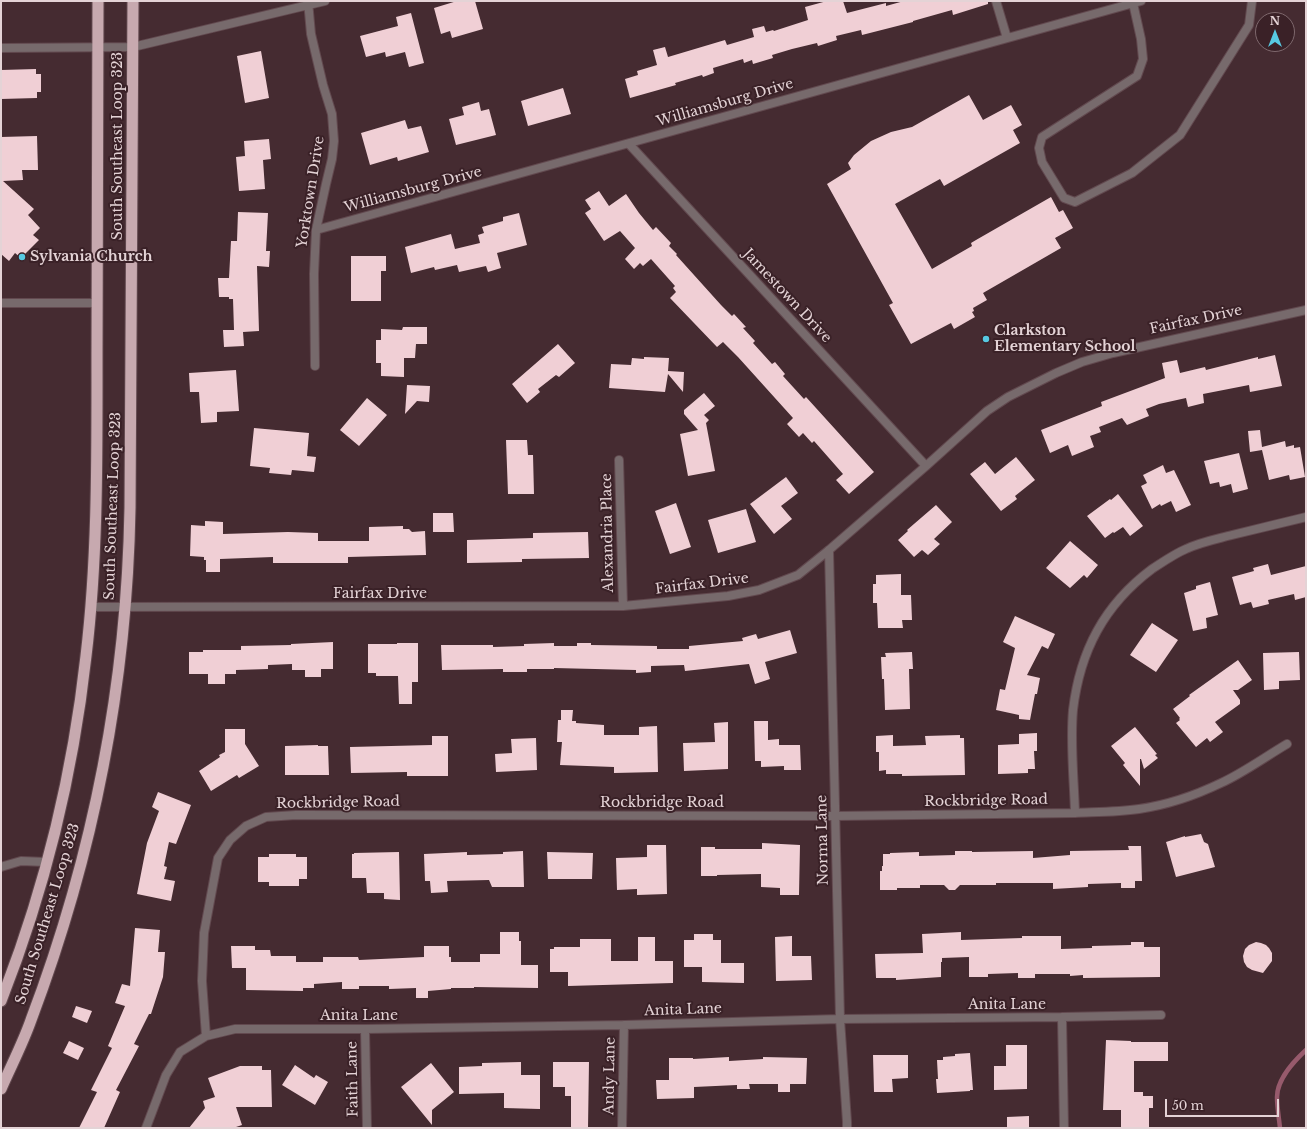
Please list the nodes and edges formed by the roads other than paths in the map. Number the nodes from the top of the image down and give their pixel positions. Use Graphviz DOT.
graph roads {
  1 [pos="98,1"];
  2 [pos="133,1"];
  3 [pos="325,1"];
  4 [pos="996,1"];
  5 [pos="1252,1"];
  6 [pos="1137,2"];
  7 [pos="308,3"];
  8 [pos="1007,38"];
  9 [pos="97,47"];
  10 [pos="133,47"];
  11 [pos="1,48"];
  12 [pos="629,144"];
  13 [pos="316,230"];
  14 [pos="1,303"];
  15 [pos="97,303"];
  16 [pos="1306,310"];
  17 [pos="315,366"];
  18 [pos="619,460"];
  19 [pos="926,466"];
  20 [pos="1306,517"];
  21 [pos="829,550"];
  22 [pos="623,606"];
  23 [pos="91,607"];
  24 [pos="125,608"];
  25 [pos="1286,744"];
  26 [pos="1075,813"];
  27 [pos="835,816"];
  28 [pos="46,862"];
  29 [pos="1,867"];
  30 [pos="1,1001"];
  31 [pos="1161,1015"];
  32 [pos="1062,1018"];
  33 [pos="840,1019"];
  34 [pos="624,1025"];
  35 [pos="365,1029"];
  36 [pos="206,1036"];
  37 [pos="1,1089"];
  38 [pos="146,1128"];
  39 [pos="367,1128"];
  40 [pos="622,1128"];
  41 [pos="847,1128"];
  42 [pos="1064,1128"];
  1 -- 9 [label="highway, South Southeast Loop 323"];
  2 -- 10 [label="highway, South Southeast Loop 323"];
  3 -- 7 [label="street"];
  4 -- 8 [label="street"];
  5 -- 6 [label="street"];
  6 -- 8 [label="street, Williamsburg Drive"];
  7 -- 10 [label="street"];
  7 -- 13 [label="street, Yorktown Drive"];
  8 -- 12 [label="street, Williamsburg Drive"];
  9 -- 10 [label="street"];
  9 -- 11 [label="street"];
  9 -- 15 [label="highway, South Southeast Loop 323"];
  10 -- 24 [label="highway, South Southeast Loop 323"];
  12 -- 13 [label="street, Williamsburg Drive"];
  12 -- 19 [label="street, Jamestown Drive"];
  13 -- 17 [label="street, Yorktown Drive"];
  14 -- 15 [label="street"];
  15 -- 23 [label="highway, South Southeast Loop 323"];
  16 -- 19 [label="street, Fairfax Drive"];
  18 -- 22 [label="street, Alexandria Place"];
  19 -- 21 [label="street, Fairfax Drive"];
  20 -- 26 [label="street"];
  21 -- 22 [label="street, Fairfax Drive"];
  21 -- 27 [label="street, Norma Lane"];
  22 -- 24 [label="street, Fairfax Drive"];
  23 -- 24 [label="street, Fairfax Drive"];
  23 -- 28 [label="highway, South Southeast Loop 323"];
  24 -- 37 [label="highway, South Southeast Loop 323"];
  25 -- 26 [label="street, Rockbridge Road"];
  26 -- 27 [label="street, Rockbridge Road"];
  27 -- 33 [label="street, Norma Lane"];
  27 -- 36 [label="street, Rockbridge Road"];
  28 -- 29 [label="street"];
  28 -- 30 [label="highway, South Southeast Loop 323"];
  31 -- 32 [label="street, Anita Lane"];
  32 -- 33 [label="street, Anita Lane"];
  32 -- 42 [label="street"];
  33 -- 34 [label="street, Anita Lane"];
  33 -- 41 [label="street, Norma Lane"];
  34 -- 35 [label="street, Anita Lane"];
  34 -- 40 [label="street, Andy Lane"];
  35 -- 36 [label="street, Anita Lane"];
  35 -- 39 [label="street, Faith Lane"];
  36 -- 38 [label="street, Anita Lane"];
}
